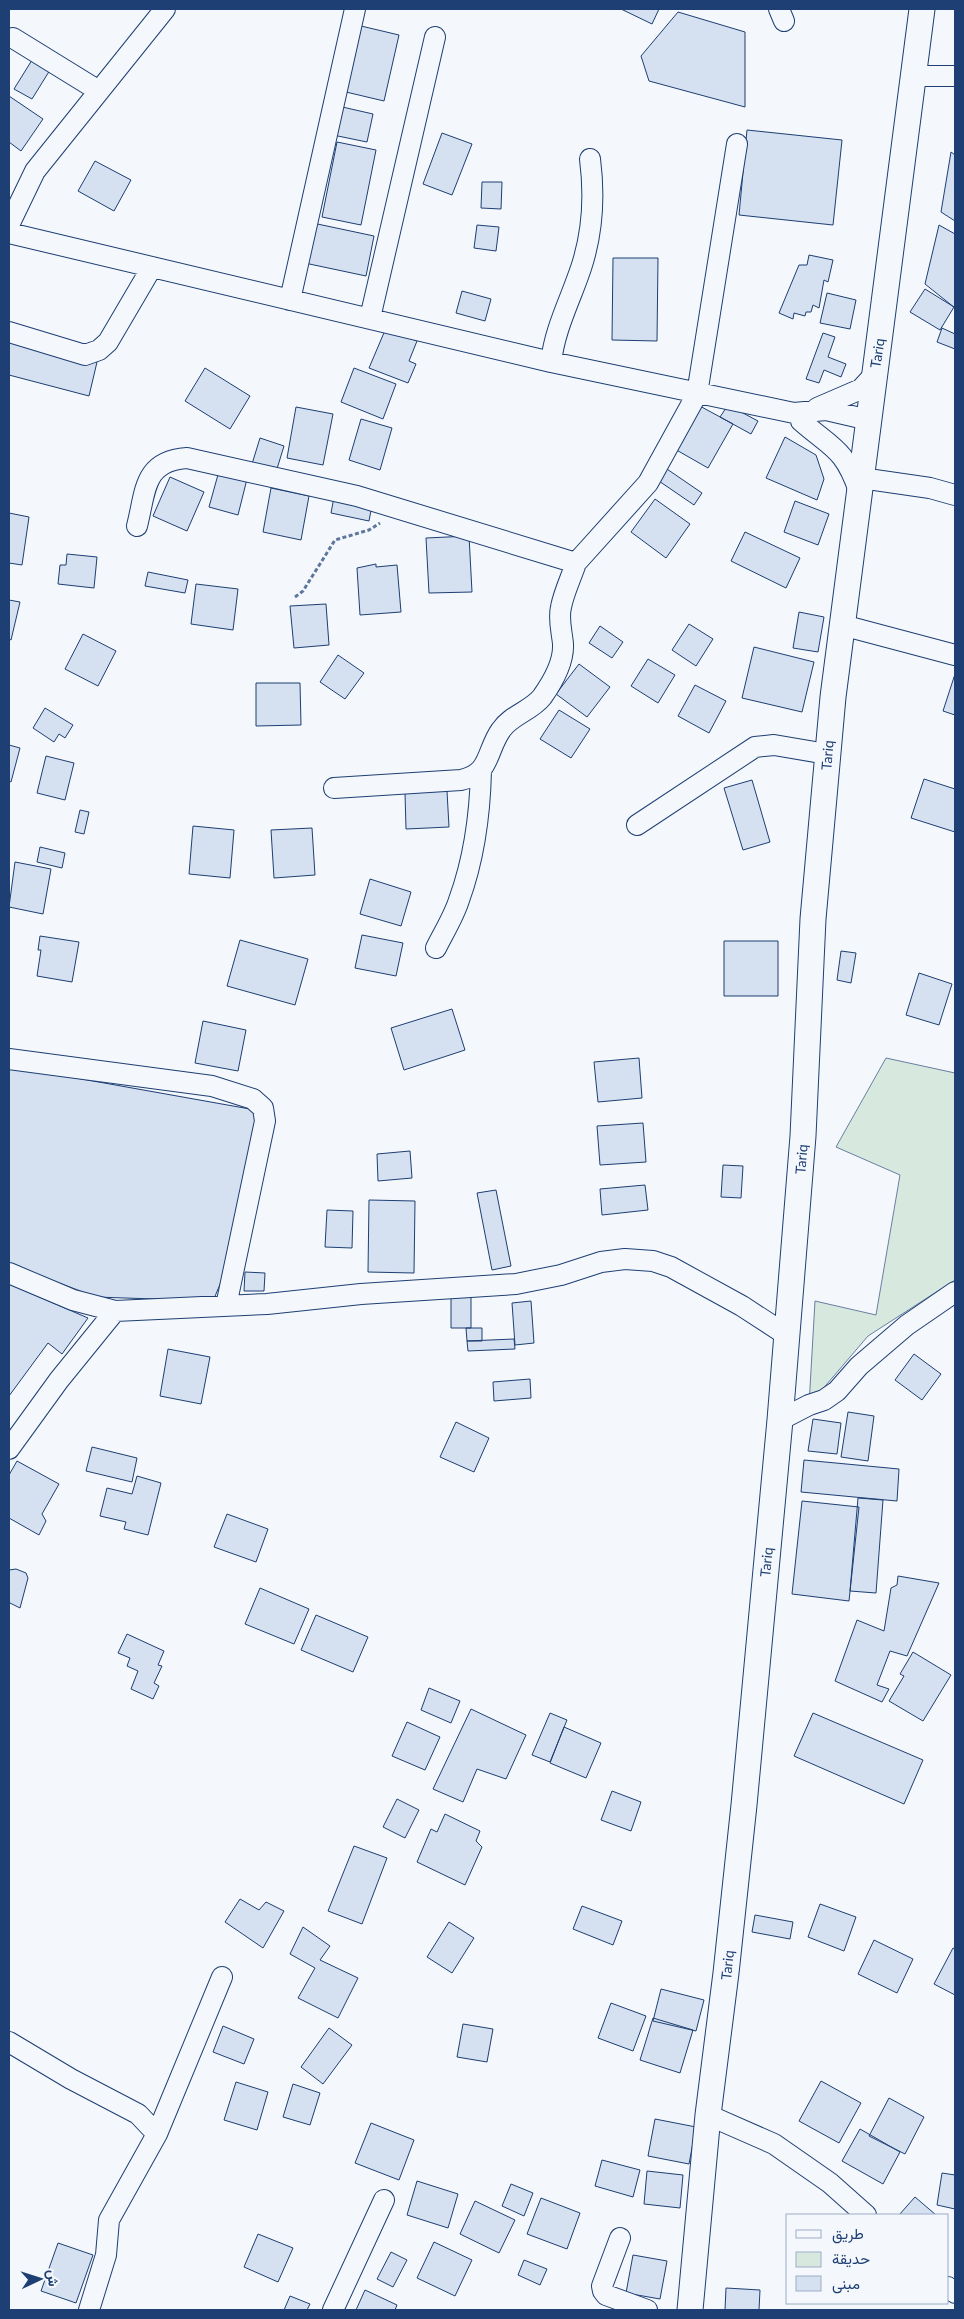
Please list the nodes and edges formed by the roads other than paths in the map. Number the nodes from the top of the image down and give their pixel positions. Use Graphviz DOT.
graph roads {
  1 [pos="166,9"];
  2 [pos="355,9"];
  3 [pos="922,9"];
  4 [pos="435,37"];
  5 [pos="13,38"];
  6 [pos="914,76"];
  7 [pos="955,76"];
  8 [pos="100,91"];
  9 [pos="737,144"];
  10 [pos="590,160"];
  11 [pos="9,225"];
  12 [pos="9,233"];
  13 [pos="152,267"];
  14 [pos="290,300"];
  15 [pos="370,318"];
  16 [pos="9,332"];
  17 [pos="551,362"];
  18 [pos="873,376"];
  19 [pos="697,394"];
  20 [pos="801,415"];
  21 [pos="870,420"];
  22 [pos="866,449"];
  23 [pos="860,485"];
  24 [pos="955,495"];
  25 [pos="137,526"];
  26 [pos="576,564"];
  27 [pos="842,625"];
  28 [pos="955,655"];
  29 [pos="827,754"];
  30 [pos="481,771"];
  31 [pos="334,788"];
  32 [pos="637,825"];
  33 [pos="436,948"];
  34 [pos="9,1059"];
  35 [pos="9,1273"];
  36 [pos="955,1292"];
  37 [pos="226,1306"];
  38 [pos="115,1312"];
  39 [pos="785,1334"];
  40 [pos="780,1420"];
  41 [pos="9,1449"];
  42 [pos="222,1977"];
  43 [pos="9,2042"];
  44 [pos="708,2114"];
  45 [pos="157,2134"];
  46 [pos="384,2200"];
  47 [pos="865,2214"];
  48 [pos="620,2238"];
  49 [pos="89,2310"];
  50 [pos="333,2310"];
  51 [pos="647,2310"];
  52 [pos="690,2310"];
  1 -- 8 [label="street"];
  2 -- 14 [label="street"];
  3 -- 6 [label="main road, Tariq"];
  4 -- 15 [label="street"];
  5 -- 8 [label="street"];
  6 -- 7 [label="street"];
  6 -- 18 [label="main road, Tariq"];
  8 -- 11 [label="street"];
  9 -- 19 [label="street"];
  10 -- 17 [label="street"];
  12 -- 13 [label="street"];
  13 -- 14 [label="street"];
  13 -- 16 [label="street"];
  14 -- 15 [label="street"];
  15 -- 17 [label="street"];
  17 -- 19 [label="street"];
  18 -- 20 [label="street"];
  18 -- 21 [label="main road, Tariq"];
  19 -- 20 [label="street"];
  19 -- 26 [label="street"];
  20 -- 21 [label="street"];
  20 -- 22 [label="street"];
  20 -- 23 [label="street"];
  21 -- 22 [label="main road, Tariq"];
  22 -- 23 [label="main road, Tariq"];
  23 -- 24 [label="street"];
  23 -- 27 [label="main road, Tariq"];
  25 -- 26 [label="street"];
  26 -- 30 [label="street"];
  27 -- 28 [label="street"];
  27 -- 29 [label="main road, Tariq"];
  29 -- 32 [label="street"];
  29 -- 39 [label="main road, Tariq"];
  30 -- 31 [label="street"];
  30 -- 33 [label="street"];
  34 -- 37 [label="street"];
  35 -- 38 [label="street"];
  36 -- 40 [label="street"];
  37 -- 38 [label="street"];
  37 -- 39 [label="street"];
  38 -- 41 [label="street"];
  39 -- 40 [label="main road, Tariq"];
  40 -- 44 [label="main road, Tariq"];
  42 -- 45 [label="street"];
  43 -- 45 [label="street"];
  44 -- 47 [label="street"];
  44 -- 52 [label="main road, Tariq"];
  45 -- 49 [label="street"];
  46 -- 50 [label="street"];
  48 -- 51 [label="street"];
}
